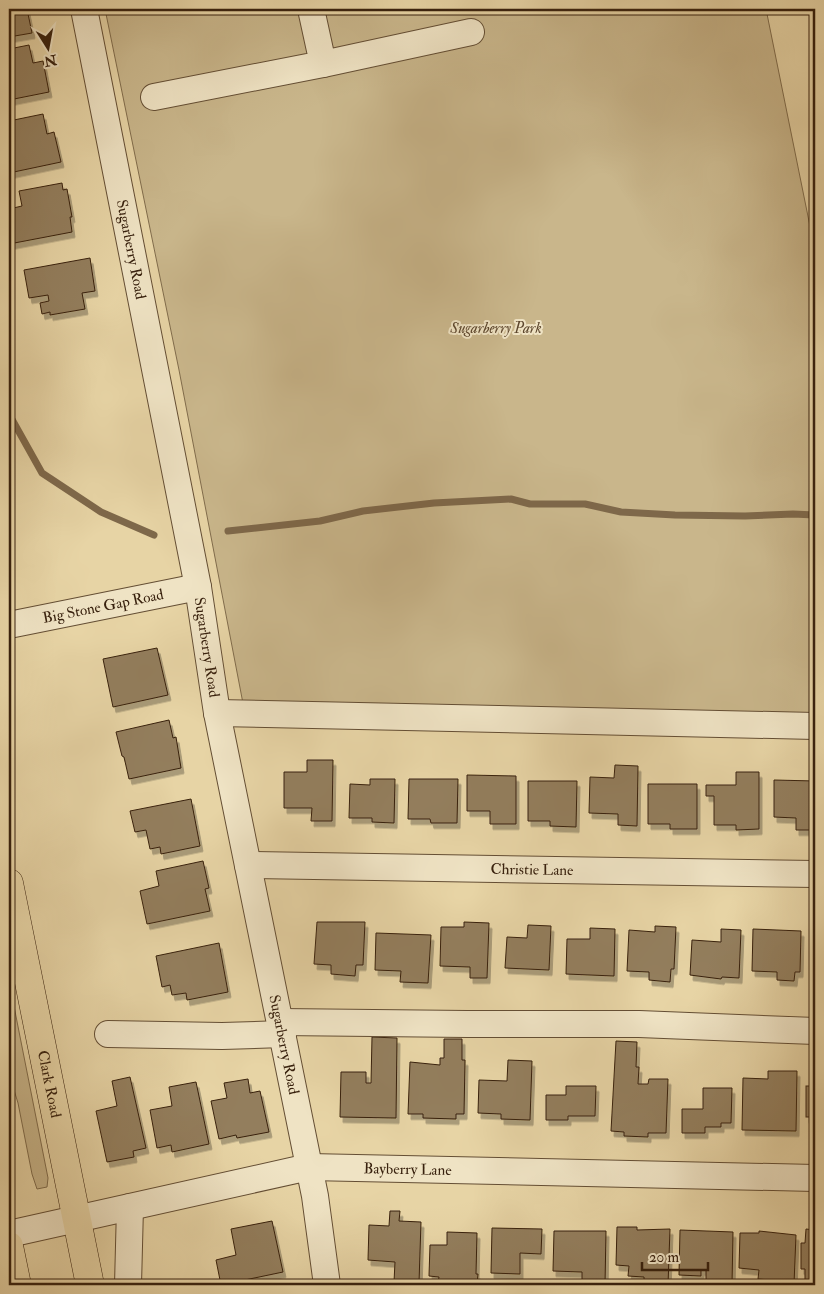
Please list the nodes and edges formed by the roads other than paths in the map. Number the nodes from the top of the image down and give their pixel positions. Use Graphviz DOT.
graph roads {
  1 [pos="84,9"];
  2 [pos="311,9"];
  3 [pos="471,32"];
  4 [pos="323,64"];
  5 [pos="154,97"];
  6 [pos="198,587"];
  7 [pos="9,625"];
  8 [pos="217,713"];
  9 [pos="815,726"];
  10 [pos="248,864"];
  11 [pos="815,874"];
  12 [pos="9,883"];
  13 [pos="282,1028"];
  14 [pos="815,1031"];
  15 [pos="108,1034"];
  16 [pos="309,1167"];
  17 [pos="815,1178"];
  18 [pos="130,1206"];
  19 [pos="78,1218"];
  20 [pos="9,1234"];
  21 [pos="9,1246"];
  22 [pos="17,1285"];
  23 [pos="90,1285"];
  24 [pos="128,1285"];
  25 [pos="327,1285"];
  1 -- 6 [label="street, Sugarberry Road"];
  2 -- 4 [label="street"];
  3 -- 4 [label="street"];
  4 -- 5 [label="street"];
  6 -- 7 [label="street, Big Stone Gap Road"];
  6 -- 8 [label="street, Sugarberry Road"];
  8 -- 9 [label="street"];
  8 -- 10 [label="street, Sugarberry Road"];
  10 -- 11 [label="street, Christie Lane"];
  10 -- 13 [label="street, Sugarberry Road"];
  12 -- 19 [label="main road, Clark Road"];
  13 -- 14 [label="street"];
  13 -- 15 [label="street"];
  13 -- 16 [label="street, Sugarberry Road"];
  16 -- 17 [label="street, Bayberry Lane"];
  16 -- 18 [label="street, Bayberry Lane"];
  16 -- 25 [label="street, Sugarberry Road"];
  18 -- 19 [label="street, Bayberry Lane"];
  18 -- 24 [label="street"];
  19 -- 20 [label="street, Bayberry Lane"];
  19 -- 23 [label="main road, Clark Road"];
  21 -- 22 [label="main road"];
}
